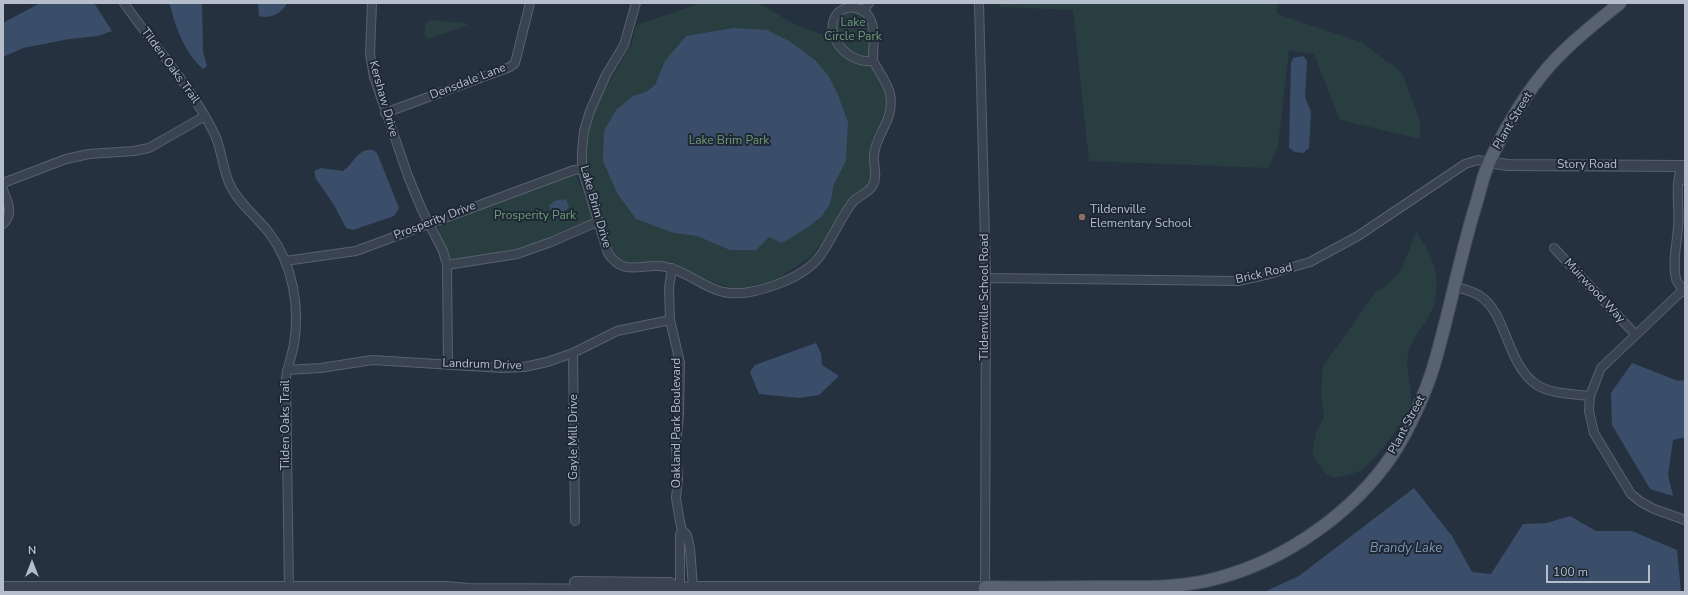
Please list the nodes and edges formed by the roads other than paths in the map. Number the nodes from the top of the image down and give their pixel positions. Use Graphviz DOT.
graph roads {
  1 [pos="124,3"];
  2 [pos="372,3"];
  3 [pos="530,3"];
  4 [pos="636,3"];
  5 [pos="869,3"];
  6 [pos="979,3"];
  7 [pos="1620,3"];
  8 [pos="863,11"];
  9 [pos="873,61"];
  10 [pos="385,113"];
  11 [pos="205,116"];
  12 [pos="1489,162"];
  13 [pos="1683,166"];
  14 [pos="582,169"];
  15 [pos="1685,180"];
  16 [pos="3,184"];
  17 [pos="3,190"];
  18 [pos="599,220"];
  19 [pos="429,223"];
  20 [pos="3,224"];
  21 [pos="1681,234"];
  22 [pos="1554,248"];
  23 [pos="285,261"];
  24 [pos="447,265"];
  25 [pos="672,268"];
  26 [pos="986,278"];
  27 [pos="1454,286"];
  28 [pos="1684,290"];
  29 [pos="670,320"];
  30 [pos="1635,334"];
  31 [pos="573,353"];
  32 [pos="448,364"];
  33 [pos="287,370"];
  34 [pos="1590,396"];
  35 [pos="1685,520"];
  36 [pos="575,521"];
  37 [pos="682,530"];
  38 [pos="3,587"];
  39 [pos="693,587"];
  40 [pos="680,588"];
  41 [pos="289,589"];
  42 [pos="446,590"];
  43 [pos="985,590"];
  1 -- 11 [label="street, Tilden Oaks Trail"];
  2 -- 10 [label="street, Kershaw Drive"];
  3 -- 10 [label="street, Densdale Lane"];
  4 -- 14 [label="street, Lake Brim Drive"];
  5 -- 8 [label="street"];
  6 -- 26 [label="street, Tildenville School Road"];
  7 -- 12 [label="main road, Plant Street"];
  8 -- 9 [label="street"];
  8 -- 9 [label="street"];
  9 -- 25 [label="street, Lake Brim Drive"];
  10 -- 19 [label="street, Kershaw Drive"];
  11 -- 16 [label="street"];
  11 -- 23 [label="street, Tilden Oaks Trail"];
  12 -- 13 [label="street, Story Road"];
  12 -- 26 [label="street, Brick Road"];
  12 -- 27 [label="main road, Plant Street"];
  13 -- 15 [label="street"];
  13 -- 21 [label="street"];
  14 -- 18 [label="street, Lake Brim Drive"];
  14 -- 19 [label="street, Prosperity Drive"];
  17 -- 20 [label="street"];
  18 -- 24 [label="street"];
  18 -- 25 [label="street, Lake Brim Drive"];
  19 -- 23 [label="street, Prosperity Drive"];
  19 -- 24 [label="street"];
  21 -- 28 [label="street"];
  22 -- 30 [label="street, Muirwood Way"];
  23 -- 33 [label="street, Tilden Oaks Trail"];
  24 -- 32 [label="street"];
  25 -- 29 [label="street, Oakland Park Boulevard"];
  26 -- 43 [label="street, Tildenville School Road"];
  27 -- 34 [label="street"];
  27 -- 43 [label="main road, Plant Street"];
  28 -- 30 [label="street"];
  29 -- 31 [label="street, Landrum Drive"];
  29 -- 37 [label="street, Oakland Park Boulevard"];
  30 -- 34 [label="street"];
  31 -- 32 [label="street, Landrum Drive"];
  31 -- 36 [label="street, Gayle Mill Drive"];
  32 -- 33 [label="street, Landrum Drive"];
  33 -- 41 [label="street, Tilden Oaks Trail"];
  34 -- 35 [label="street"];
  37 -- 39 [label="street, Oakland Park Boulevard"];
  37 -- 40 [label="street, Oakland Park Boulevard"];
  38 -- 41 [label="street"];
  39 -- 40 [label="street"];
  39 -- 43 [label="street"];
  40 -- 42 [label="street"];
  41 -- 42 [label="street"];
}
